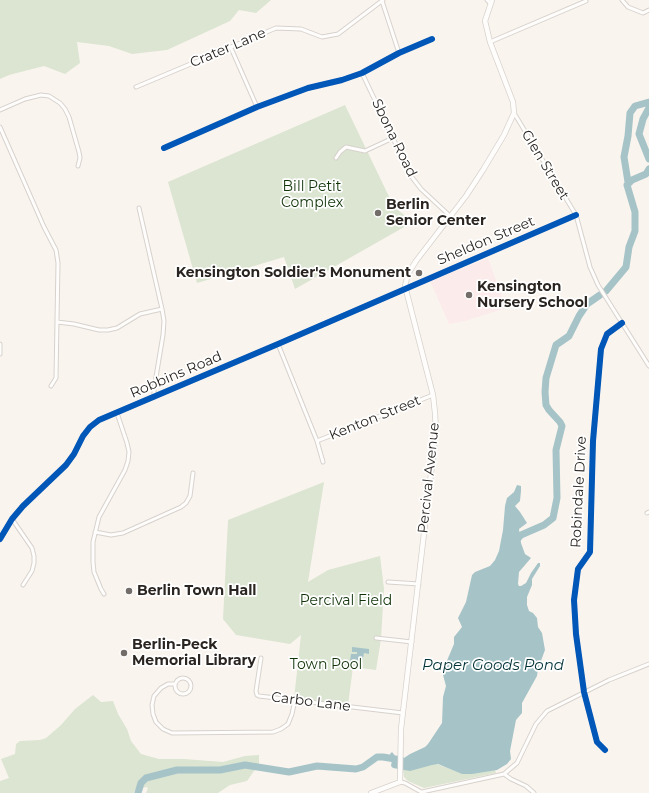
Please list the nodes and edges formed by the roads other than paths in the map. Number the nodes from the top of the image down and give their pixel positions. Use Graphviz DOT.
graph roads {
  1 [pos="383,0"];
  2 [pos="622,0"];
  3 [pos="489,1"];
  4 [pos="586,1"];
  5 [pos="649,10"];
  6 [pos="432,39"];
  7 [pos="490,42"];
  8 [pos="231,48"];
  9 [pos="399,53"];
  10 [pos="362,73"];
  11 [pos="136,87"];
  12 [pos="257,107"];
  13 [pos="0,110"];
  14 [pos="514,113"];
  15 [pos="0,127"];
  16 [pos="392,138"];
  17 [pos="164,148"];
  18 [pos="336,158"];
  19 [pos="78,166"];
  20 [pos="139,208"];
  21 [pos="576,215"];
  22 [pos="450,216"];
  23 [pos="405,289"];
  24 [pos="162,309"];
  25 [pos="57,322"];
  26 [pos="622,323"];
  27 [pos="0,344"];
  28 [pos="278,344"];
  29 [pos="0,354"];
  30 [pos="649,366"];
  31 [pos="51,386"];
  32 [pos="433,395"];
  33 [pos="154,397"];
  34 [pos="117,413"];
  35 [pos="317,441"];
  36 [pos="323,462"];
  37 [pos="193,473"];
  38 [pos="12,519"];
  39 [pos="94,532"];
  40 [pos="0,539"];
  41 [pos="388,582"];
  42 [pos="418,584"];
  43 [pos="23,585"];
  44 [pos="104,594"];
  45 [pos="376,638"];
  46 [pos="412,642"];
  47 [pos="261,658"];
  48 [pos="649,664"];
  49 [pos="174,684"];
  50 [pos="584,692"];
  51 [pos="295,700"];
  52 [pos="403,713"];
  53 [pos="605,750"];
  54 [pos="504,774"];
  55 [pos="400,782"];
  56 [pos="371,793"];
  57 [pos="423,793"];
  58 [pos="534,793"];
  1 -- 8 [label="street, Crater Lane"];
  1 -- 9 [label="street"];
  2 -- 5 [label="street"];
  3 -- 7 [label="main road"];
  4 -- 7 [label="street"];
  6 -- 9 [label="street"];
  7 -- 14 [label="main road"];
  8 -- 11 [label="street, Crater Lane"];
  8 -- 12 [label="street"];
  9 -- 10 [label="street"];
  10 -- 12 [label="street"];
  10 -- 16 [label="street, Sbona Road"];
  12 -- 17 [label="street"];
  13 -- 19 [label="street"];
  14 -- 21 [label="street, Glen Street"];
  14 -- 22 [label="main road"];
  15 -- 25 [label="street"];
  16 -- 18 [label="street"];
  16 -- 22 [label="street, Sbona Road"];
  20 -- 24 [label="street"];
  21 -- 23 [label="street, Sheldon Street"];
  21 -- 26 [label="street, Glen Street"];
  22 -- 23 [label="main road"];
  23 -- 28 [label="street, Robbins Road"];
  23 -- 32 [label="main road, Percival Avenue"];
  24 -- 25 [label="street"];
  24 -- 33 [label="street"];
  25 -- 31 [label="street"];
  26 -- 30 [label="street, Glen Street"];
  26 -- 50 [label="street, Robindale Drive"];
  27 -- 29 [label="street"];
  28 -- 33 [label="street, Robbins Road"];
  28 -- 35 [label="street"];
  32 -- 35 [label="street, Kenton Street"];
  32 -- 42 [label="main road, Percival Avenue"];
  33 -- 34 [label="street, Robbins Road"];
  34 -- 38 [label="street, Robbins Road"];
  34 -- 39 [label="street"];
  35 -- 36 [label="street"];
  37 -- 39 [label="street"];
  38 -- 40 [label="street, Robbins Road"];
  38 -- 43 [label="street"];
  39 -- 44 [label="street"];
  41 -- 42 [label="street"];
  42 -- 46 [label="main road, Percival Avenue"];
  45 -- 46 [label="street"];
  46 -- 52 [label="main road, Percival Avenue"];
  47 -- 51 [label="street, Carbo Lane"];
  48 -- 50 [label="street"];
  49 -- 49 [label="street"];
  49 -- 51 [label="street"];
  50 -- 53 [label="street, Robindale Drive"];
  50 -- 54 [label="street"];
  51 -- 52 [label="street, Carbo Lane"];
  52 -- 55 [label="main road, Percival Avenue"];
  54 -- 57 [label="street"];
  54 -- 58 [label="street"];
  55 -- 56 [label="main road"];
  55 -- 57 [label="street"];
}
